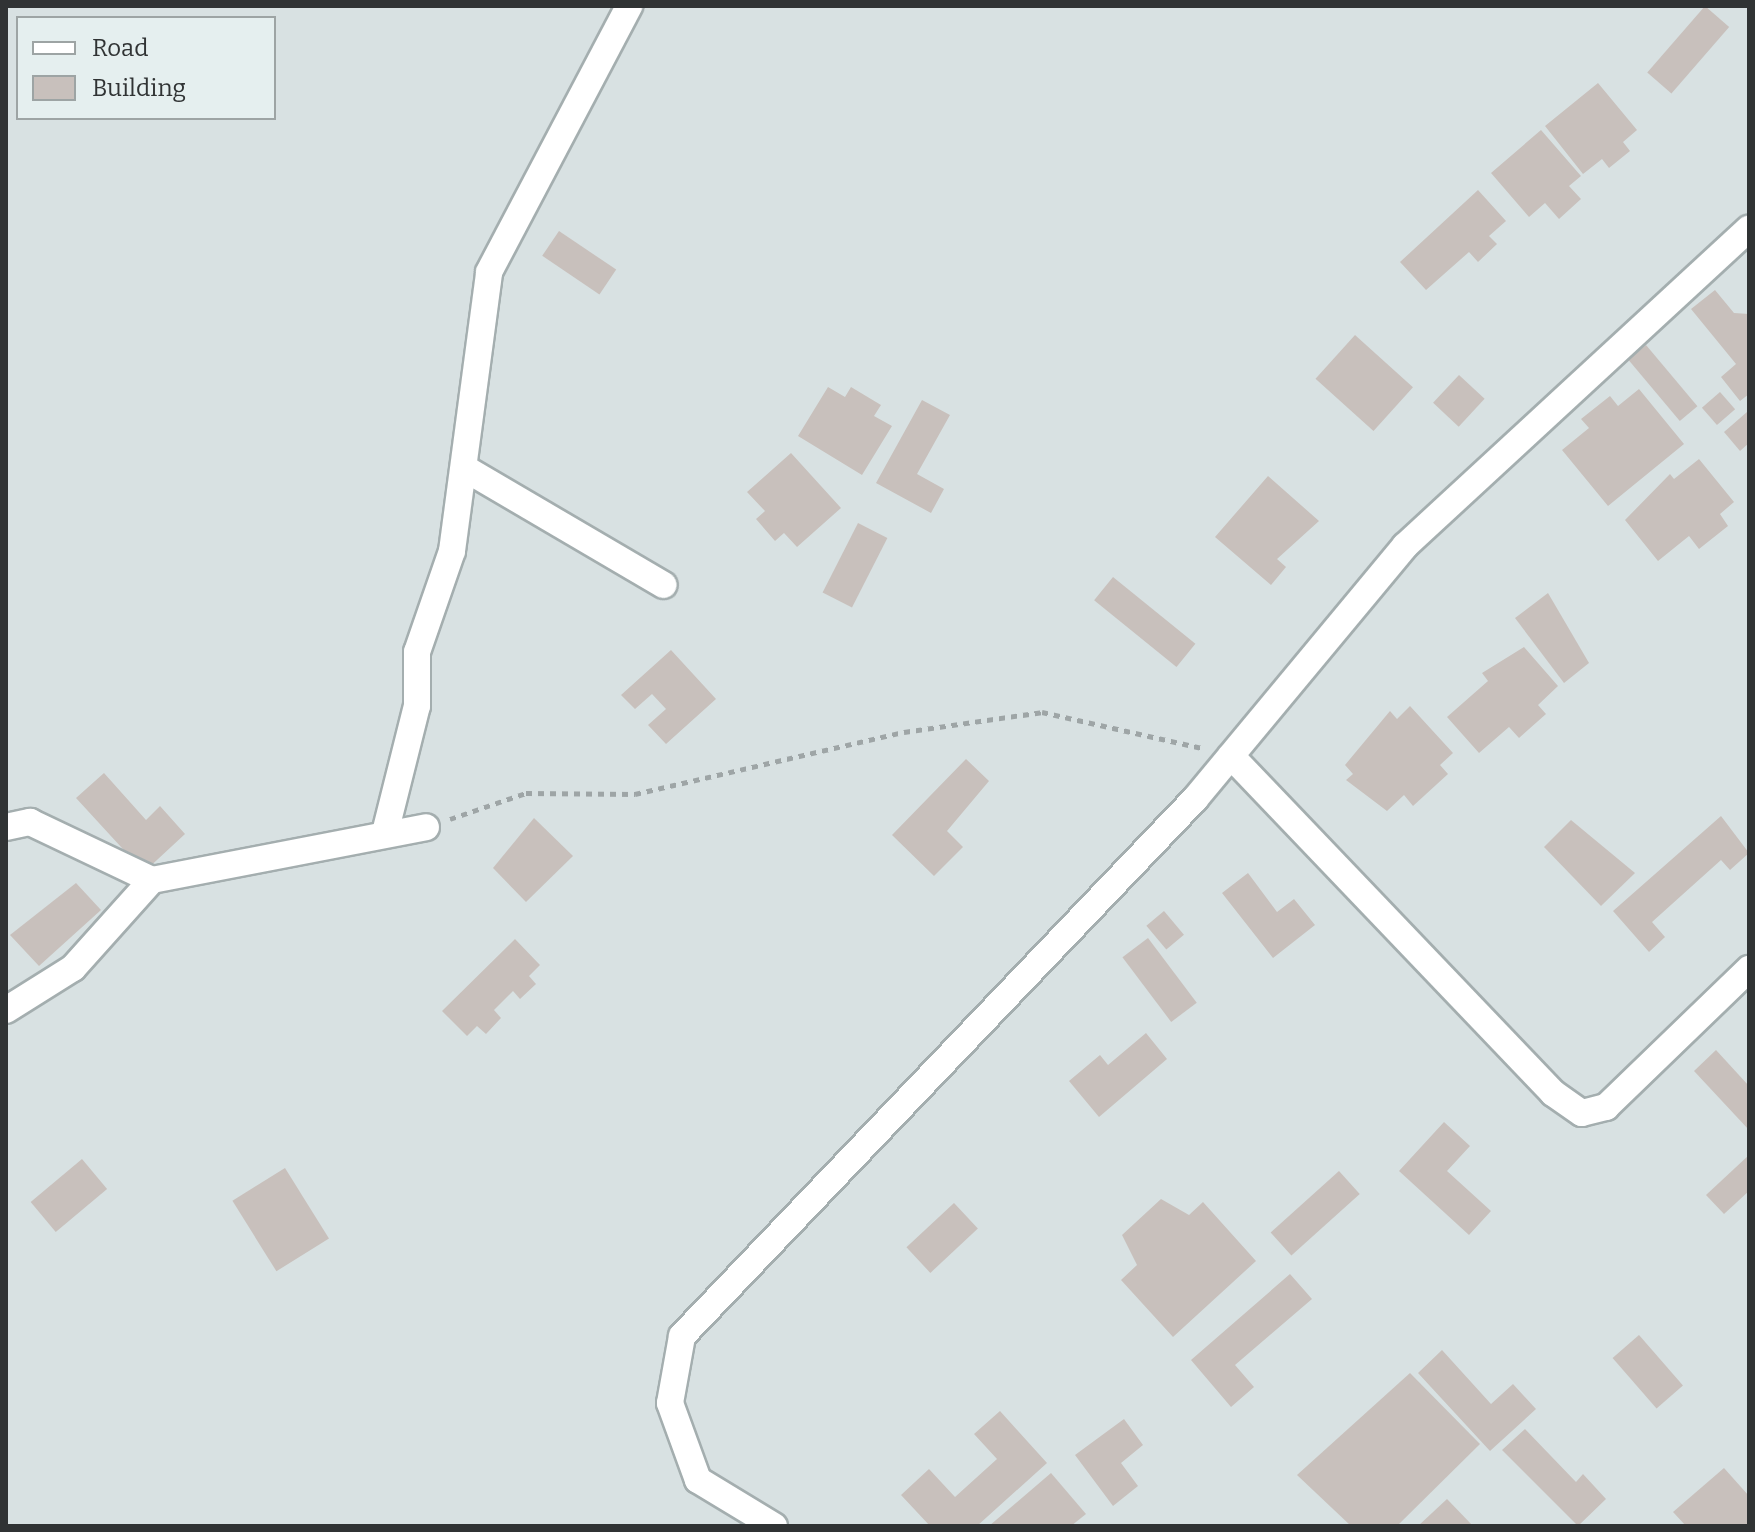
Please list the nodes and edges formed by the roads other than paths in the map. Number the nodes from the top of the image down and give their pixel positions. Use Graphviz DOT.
graph roads {
  1 [pos="629,6"];
  2 [pos="1749,229"];
  3 [pos="466,469"];
  4 [pos="664,585"];
  5 [pos="1231,756"];
  6 [pos="6,827"];
  7 [pos="426,827"];
  8 [pos="385,833"];
  9 [pos="152,880"];
  10 [pos="1749,969"];
  11 [pos="6,1010"];
  12 [pos="774,1526"];
  1 -- 3 [label="street"];
  2 -- 5 [label="street"];
  3 -- 4 [label="street"];
  3 -- 8 [label="street"];
  5 -- 10 [label="street"];
  5 -- 12 [label="street"];
  6 -- 9 [label="street"];
  7 -- 8 [label="street"];
  8 -- 9 [label="street"];
  9 -- 11 [label="street"];
}
